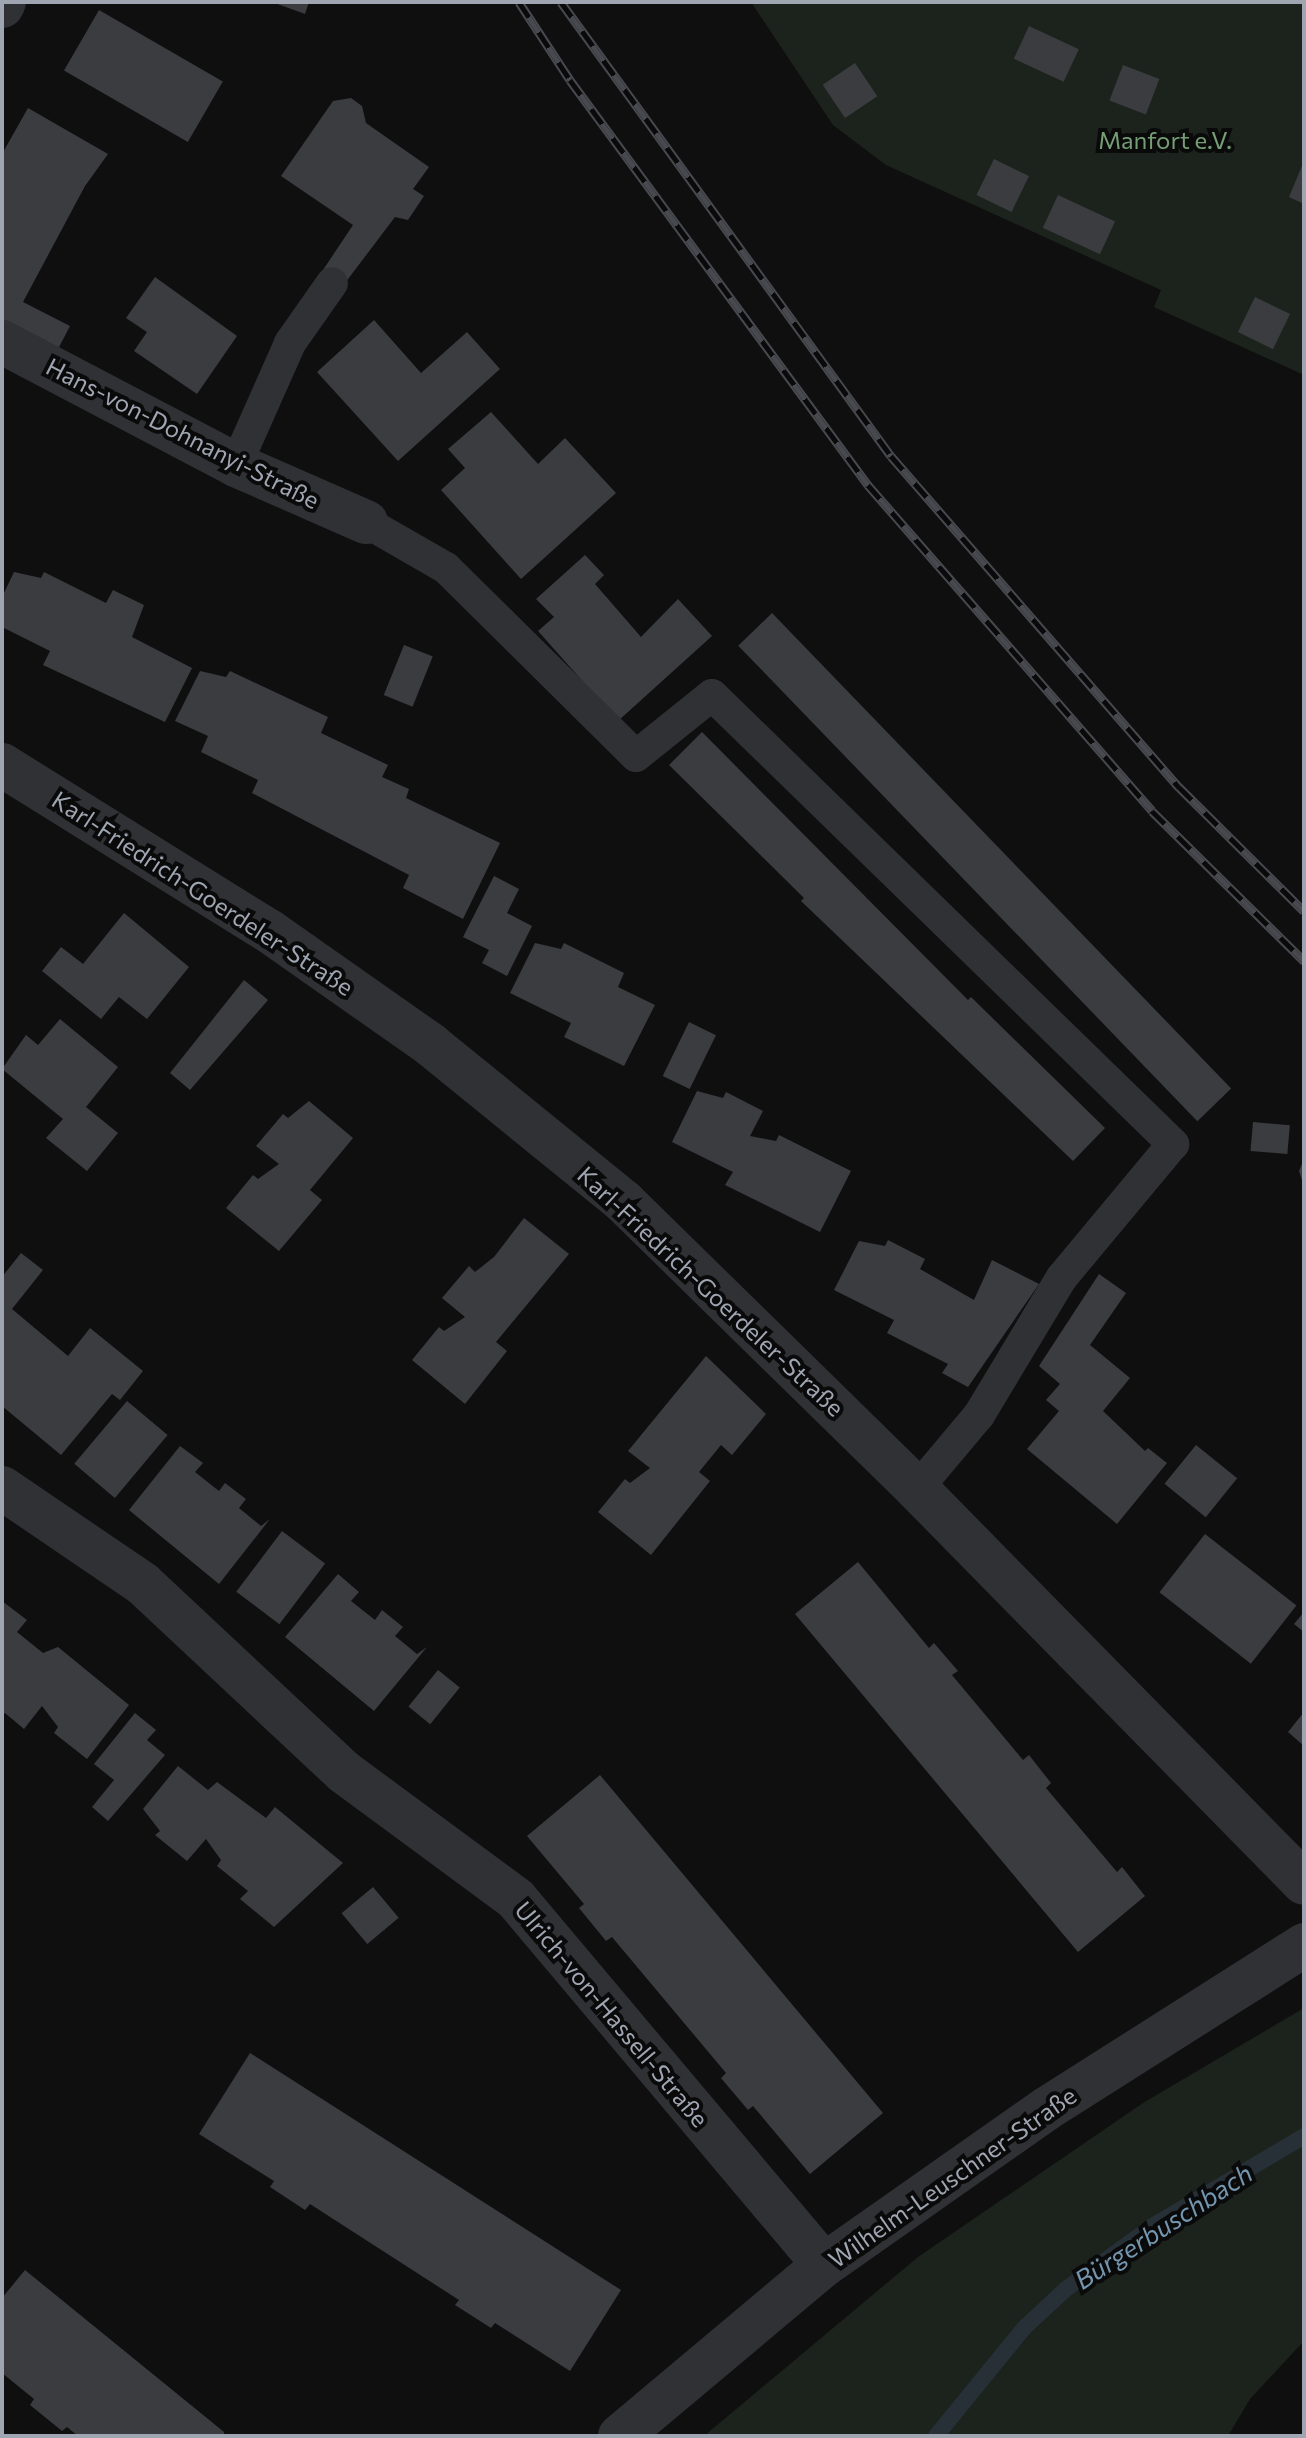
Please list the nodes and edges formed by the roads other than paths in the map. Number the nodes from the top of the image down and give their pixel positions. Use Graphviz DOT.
graph roads {
  1 [pos="332,283"];
  2 [pos="2,342"];
  3 [pos="236,465"];
  4 [pos="366,522"];
  5 [pos="7,777"];
  6 [pos="2,1488"];
  7 [pos="917,1489"];
  8 [pos="1304,1883"];
  9 [pos="1304,1945"];
  10 [pos="824,2265"];
  11 [pos="620,2436"];
  1 -- 3 [label="lane"];
  2 -- 3 [label="street, Hans-von-Dohnanyi-Straße"];
  3 -- 4 [label="street, Hans-von-Dohnanyi-Straße"];
  4 -- 7 [label="lane"];
  5 -- 7 [label="street, Karl-Friedrich-Goerdeler-Straße"];
  6 -- 10 [label="street, Ulrich-von-Hassell-Straße"];
  7 -- 8 [label="street, Karl-Friedrich-Goerdeler-Straße"];
  9 -- 10 [label="street, Wilhelm-Leuschner-Straße"];
  10 -- 11 [label="street, Wilhelm-Leuschner-Straße"];
}
